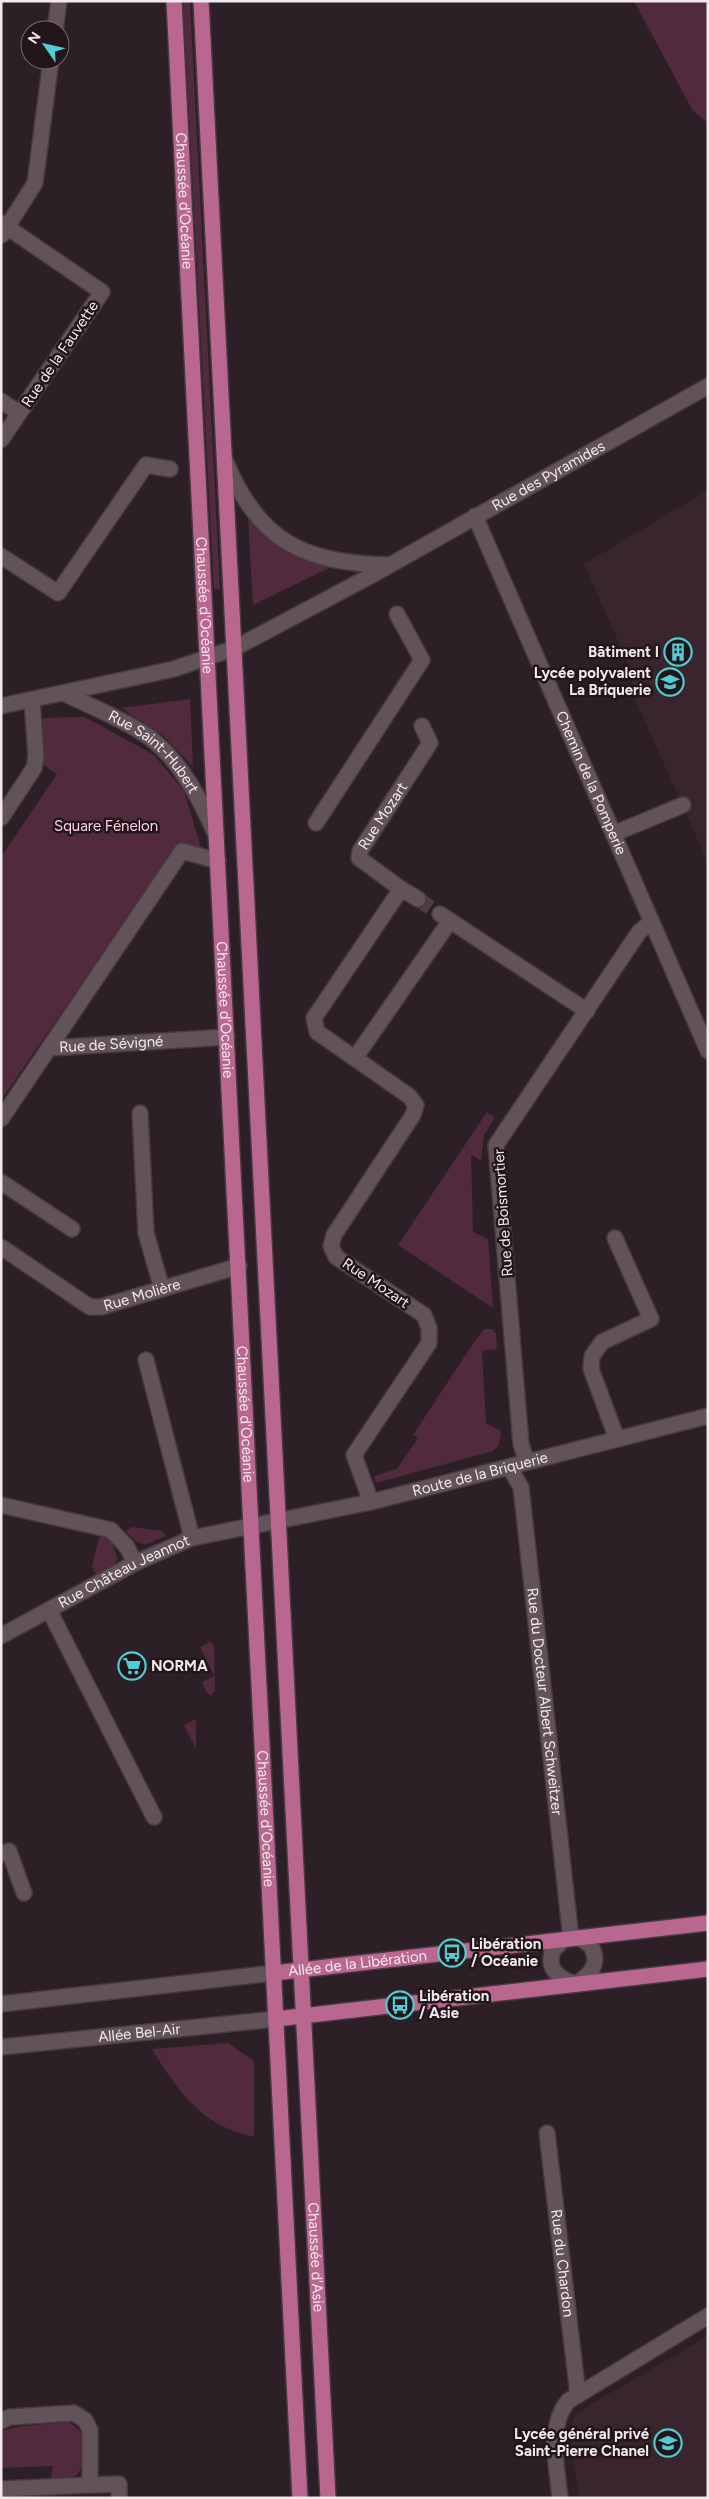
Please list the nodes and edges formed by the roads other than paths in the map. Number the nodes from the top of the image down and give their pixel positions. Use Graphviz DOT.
graph roads {
  1 [pos="59,1"];
  2 [pos="174,1"];
  3 [pos="201,1"];
  4 [pos="56,20"];
  5 [pos="50,70"];
  6 [pos="3,228"];
  7 [pos="708,386"];
  8 [pos="1,401"];
  9 [pos="19,413"];
  10 [pos="1,440"];
  11 [pos="225,460"];
  12 [pos="170,469"];
  13 [pos="475,516"];
  14 [pos="1,556"];
  15 [pos="388,565"];
  16 [pos="397,614"];
  17 [pos="235,648"];
  18 [pos="208,658"];
  19 [pos="63,693"];
  20 [pos="32,700"];
  21 [pos="1,706"];
  22 [pos="422,726"];
  23 [pos="683,805"];
  24 [pos="1,818"];
  25 [pos="316,823"];
  26 [pos="613,834"];
  27 [pos="217,838"];
  28 [pos="218,861"];
  29 [pos="401,889"];
  30 [pos="418,900"];
  31 [pos="651,922"];
  32 [pos="587,1011"];
  33 [pos="227,1037"];
  34 [pos="49,1048"];
  35 [pos="708,1051"];
  36 [pos="355,1058"];
  37 [pos="140,1113"];
  38 [pos="1,1119"];
  39 [pos="1,1182"];
  40 [pos="72,1229"];
  41 [pos="615,1238"];
  42 [pos="1,1247"];
  43 [pos="239,1266"];
  44 [pos="162,1289"];
  45 [pos="146,1360"];
  46 [pos="708,1416"];
  47 [pos="617,1439"];
  48 [pos="527,1462"];
  49 [pos="509,1467"];
  50 [pos="371,1502"];
  51 [pos="1,1505"];
  52 [pos="280,1521"];
  53 [pos="252,1526"];
  54 [pos="192,1538"];
  55 [pos="135,1563"];
  56 [pos="49,1610"];
  57 [pos="1,1636"];
  58 [pos="154,1817"];
  59 [pos="1,1854"];
  60 [pos="24,1893"];
  61 [pos="708,1923"];
  62 [pos="571,1939"];
  63 [pos="708,1969"];
  64 [pos="302,1970"];
  65 [pos="274,1973"];
  66 [pos="576,1984"];
  67 [pos="1,2004"];
  68 [pos="305,2016"];
  69 [pos="276,2019"];
  70 [pos="1,2047"];
  71 [pos="547,2133"];
  72 [pos="708,2316"];
  73 [pos="578,2395"];
  74 [pos="1,2421"];
  75 [pos="90,2485"];
  76 [pos="1,2489"];
  77 [pos="119,2491"];
  78 [pos="300,2498"];
  79 [pos="328,2498"];
  80 [pos="560,2498"];
  1 -- 4 [label="street"];
  2 -- 18 [label="main road, Chaussée d'Océanie"];
  3 -- 11 [label="main road, Chaussée d'Océanie"];
  5 -- 6 [label="street"];
  6 -- 9 [label="street, Rue de la Fauvette"];
  7 -- 13 [label="street, Rue des Pyramides"];
  8 -- 9 [label="street"];
  9 -- 10 [label="street, Rue de la Fauvette"];
  11 -- 15 [label="street"];
  11 -- 17 [label="main road, Chaussée d'Océanie"];
  12 -- 14 [label="street"];
  13 -- 15 [label="street, Rue des Pyramides"];
  13 -- 26 [label="street, Chemin de la Pomperie"];
  15 -- 17 [label="street, Rue des Pyramides"];
  16 -- 25 [label="street"];
  17 -- 18 [label="street, Rue des Pyramides"];
  17 -- 52 [label="main road, Chaussée d'Océanie"];
  18 -- 19 [label="street"];
  18 -- 27 [label="main road, Chaussée d'Océanie"];
  19 -- 20 [label="street"];
  19 -- 27 [label="street, Rue Saint-Hubert"];
  20 -- 21 [label="street"];
  20 -- 24 [label="street"];
  22 -- 29 [label="street, Rue Mozart"];
  23 -- 26 [label="street"];
  26 -- 31 [label="street, Chemin de la Pomperie"];
  27 -- 28 [label="main road, Chaussée d'Océanie"];
  28 -- 33 [label="main road, Chaussée d'Océanie"];
  28 -- 34 [label="street"];
  29 -- 30 [label="street"];
  29 -- 36 [label="street, Rue Mozart"];
  31 -- 32 [label="street, Rue de Boismortier"];
  31 -- 35 [label="street, Chemin de la Pomperie"];
  32 -- 36 [label="street"];
  32 -- 48 [label="street, Rue de Boismortier"];
  33 -- 34 [label="street, Rue de Sévigné"];
  33 -- 43 [label="main road, Chaussée d'Océanie"];
  34 -- 38 [label="street, Rue de Sévigné"];
  36 -- 50 [label="street, Rue Mozart"];
  37 -- 44 [label="street"];
  39 -- 40 [label="street"];
  41 -- 47 [label="street"];
  42 -- 44 [label="street, Rue Molière"];
  43 -- 44 [label="street, Rue Molière"];
  43 -- 53 [label="main road, Chaussée d'Océanie"];
  45 -- 54 [label="street"];
  46 -- 47 [label="street, Route de la Briquerie"];
  47 -- 48 [label="street, Route de la Briquerie"];
  48 -- 49 [label="street, Route de la Briquerie"];
  49 -- 50 [label="street, Route de la Briquerie"];
  49 -- 62 [label="street, Rue du Docteur Albert Schweitzer"];
  50 -- 52 [label="street, Route de la Briquerie"];
  51 -- 55 [label="street"];
  52 -- 53 [label="street, Route de la Briquerie"];
  52 -- 64 [label="main road, Chaussée d'Océanie"];
  53 -- 54 [label="street, Rue Château Jeannot"];
  53 -- 65 [label="main road, Chaussée d'Océanie"];
  54 -- 55 [label="street, Rue Château Jeannot"];
  55 -- 56 [label="street, Rue Château Jeannot"];
  56 -- 57 [label="street, Rue Château Jeannot"];
  56 -- 58 [label="street"];
  59 -- 60 [label="street"];
  61 -- 62 [label="main road, Allée de la Libération"];
  62 -- 64 [label="main road, Allée de la Libération"];
  62 -- 66 [label="street"];
  62 -- 66 [label="street"];
  63 -- 66 [label="main road"];
  64 -- 65 [label="main road, Allée de la Libération"];
  64 -- 68 [label="main road, Chaussée d'Océanie"];
  65 -- 67 [label="street"];
  65 -- 69 [label="main road, Chaussée d'Océanie"];
  66 -- 68 [label="main road"];
  68 -- 69 [label="main road"];
  68 -- 79 [label="main road, Chaussée d'Asie"];
  69 -- 70 [label="street, Allée Bel-Air"];
  69 -- 78 [label="main road, Chaussée d'Asie"];
  71 -- 73 [label="street, Rue du Chardon"];
  72 -- 73 [label="street"];
  73 -- 80 [label="street"];
  74 -- 75 [label="street"];
  75 -- 76 [label="street"];
  75 -- 77 [label="street"];
}
